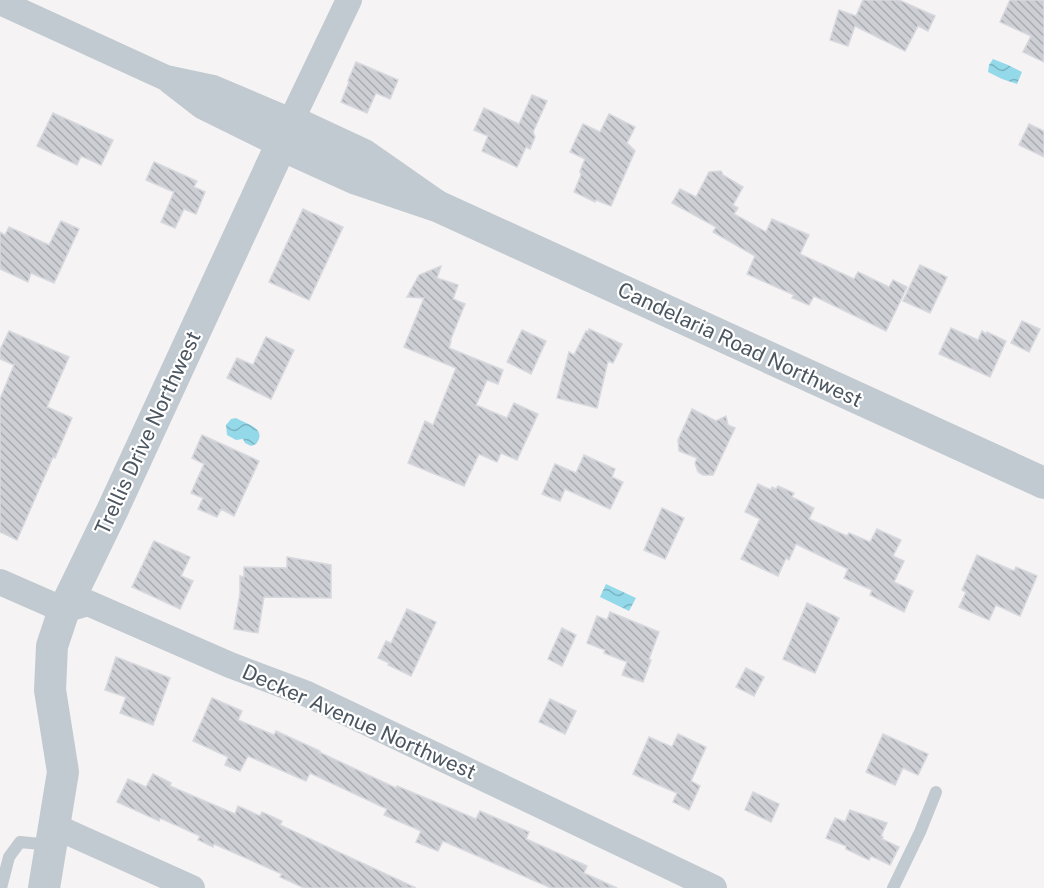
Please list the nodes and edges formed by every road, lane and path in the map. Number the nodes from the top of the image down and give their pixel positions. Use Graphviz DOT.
graph roads {
  1 [pos="349,0"];
  2 [pos="0,2"];
  3 [pos="286,133"];
  4 [pos="1044,483"];
  5 [pos="0,582"];
  6 [pos="64,610"];
  7 [pos="936,792"];
  8 [pos="52,835"];
  9 [pos="1,888"];
  10 [pos="44,888"];
  11 [pos="192,888"];
  12 [pos="714,888"];
  13 [pos="892,888"];
  1 -- 3 [label="street, Trellis Drive Northwest"];
  2 -- 3 [label="street, Candelaria Road Northwest"];
  3 -- 4 [label="street, Candelaria Road Northwest"];
  3 -- 6 [label="street, Trellis Drive Northwest"];
  5 -- 6 [label="street"];
  6 -- 8 [label="street, Trellis Drive Northwest"];
  6 -- 12 [label="street, Decker Avenue Northwest"];
  7 -- 13 [label="lane"];
  8 -- 9 [label="lane"];
  8 -- 10 [label="street, Trellis Drive Northwest"];
  8 -- 11 [label="street"];
}
